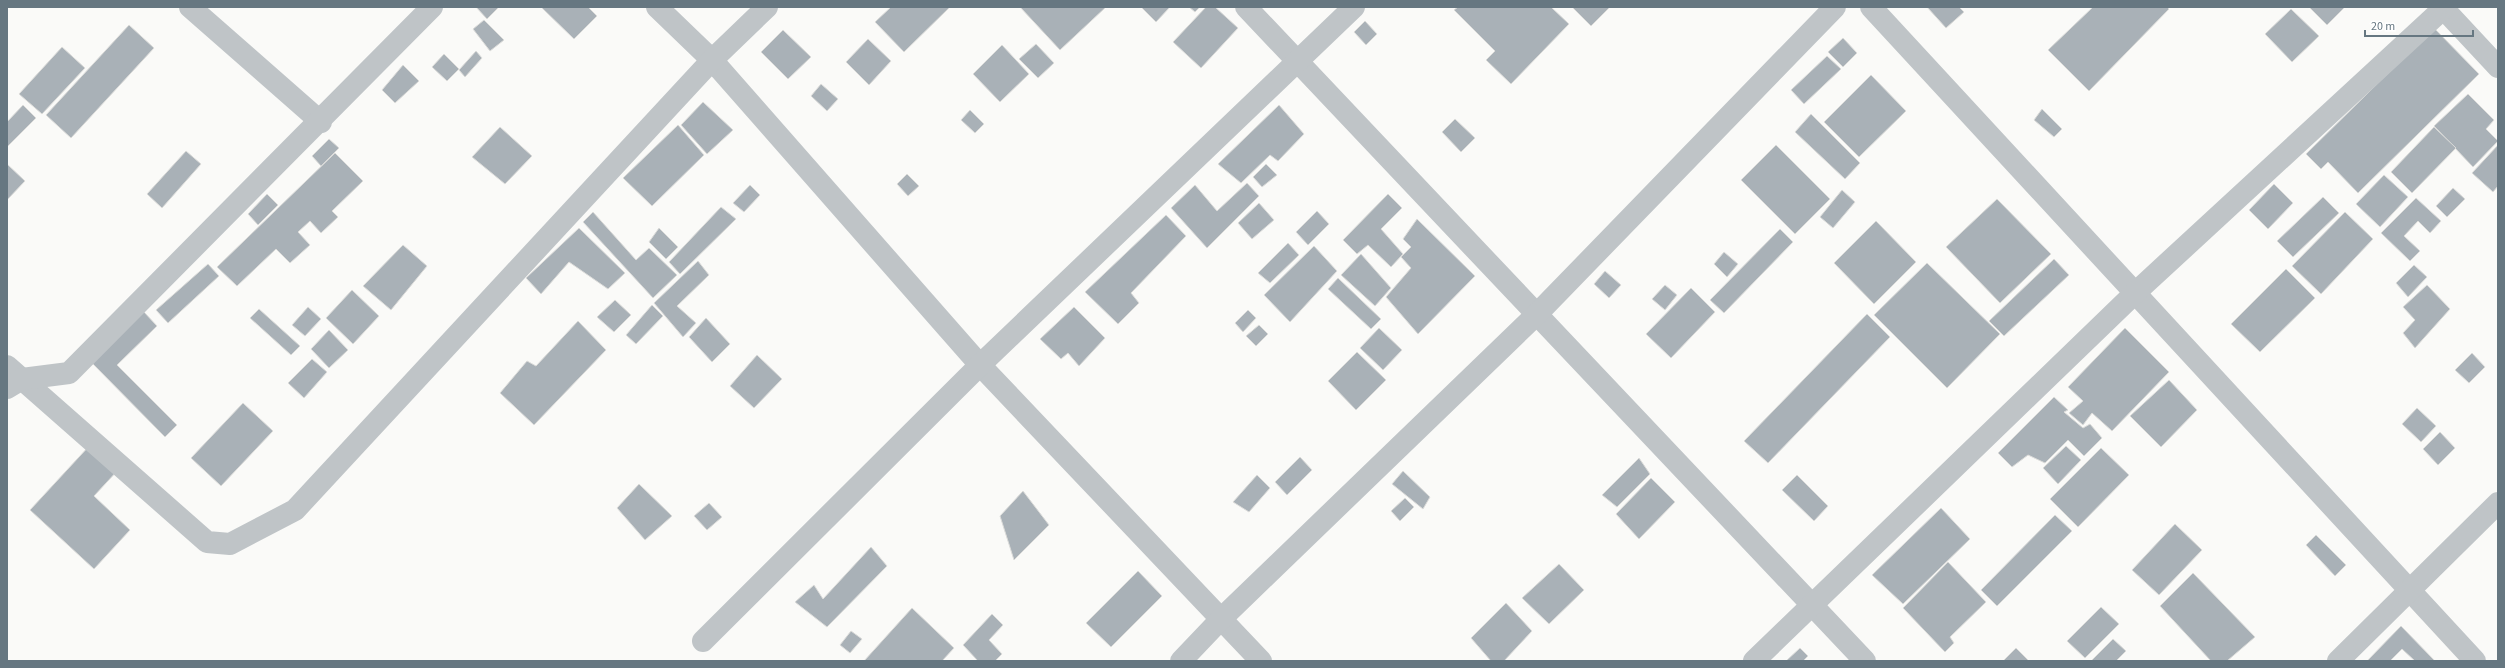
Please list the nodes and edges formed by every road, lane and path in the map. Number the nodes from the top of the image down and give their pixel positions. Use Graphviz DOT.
graph roads {
  1 [pos="190,7"];
  2 [pos="432,7"];
  3 [pos="657,7"];
  4 [pos="767,7"];
  5 [pos="1246,7"];
  6 [pos="1354,7"];
  7 [pos="1835,7"];
  8 [pos="1871,7"];
  9 [pos="2443,8"];
  10 [pos="712,60"];
  11 [pos="1298,61"];
  12 [pos="2498,67"];
  13 [pos="321,122"];
  14 [pos="2135,293"];
  15 [pos="1537,314"];
  16 [pos="980,365"];
  17 [pos="12,377"];
  18 [pos="2498,503"];
  19 [pos="2410,591"];
  20 [pos="1813,606"];
  21 [pos="1221,619"];
  22 [pos="703,641"];
  23 [pos="1181,661"];
  24 [pos="1261,661"];
  25 [pos="1754,661"];
  26 [pos="1865,661"];
  27 [pos="2338,661"];
  28 [pos="2475,661"];
  1 -- 13 [label="street"];
  2 -- 13 [label="street"];
  3 -- 10 [label="street"];
  4 -- 10 [label="street"];
  5 -- 11 [label="street"];
  6 -- 11 [label="street"];
  7 -- 15 [label="street"];
  8 -- 14 [label="street"];
  9 -- 12 [label="street"];
  9 -- 14 [label="street"];
  10 -- 16 [label="street"];
  10 -- 17 [label="street"];
  11 -- 15 [label="street"];
  11 -- 16 [label="street"];
  13 -- 17 [label="street"];
  14 -- 19 [label="street"];
  14 -- 20 [label="street"];
  15 -- 20 [label="street"];
  15 -- 21 [label="street"];
  16 -- 21 [label="street"];
  16 -- 22 [label="street"];
  18 -- 19 [label="street"];
  19 -- 27 [label="street"];
  19 -- 28 [label="street"];
  20 -- 25 [label="street"];
  20 -- 26 [label="street"];
  21 -- 23 [label="street"];
  21 -- 24 [label="street"];
}
